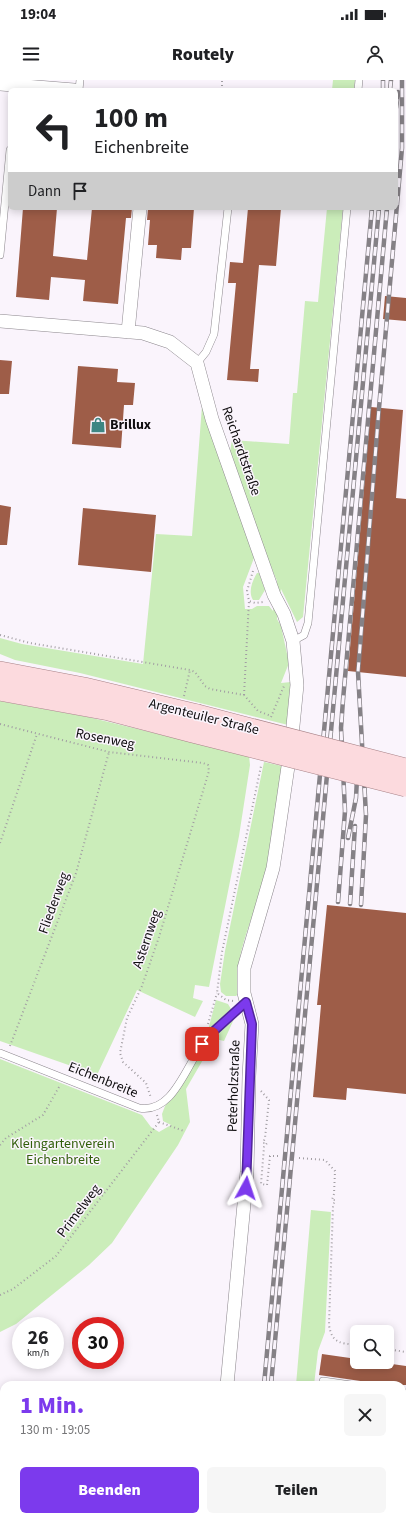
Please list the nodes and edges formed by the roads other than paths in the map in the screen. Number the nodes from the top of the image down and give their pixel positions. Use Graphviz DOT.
graph roads {
  1 [pos="0,84"];
  2 [pos="16,88"];
  3 [pos="8,171"];
  4 [pos="140,210"];
  5 [pos="228,210"];
  6 [pos="347,210"];
  7 [pos="0,255"];
  8 [pos="0,321"];
  9 [pos="128,332"];
  10 [pos="197,363"];
  11 [pos="293,641"];
  12 [pos="0,672"];
  13 [pos="0,690"];
  14 [pos="191,716"];
  15 [pos="291,746"];
  16 [pos="406,769"];
  17 [pos="406,786"];
  18 [pos="246,1002"];
  19 [pos="0,1053"];
  20 [pos="227,1381"];
  1 -- 2 [label="street"];
  3 -- 7 [label="lane"];
  4 -- 9 [label="street"];
  5 -- 10 [label="lane"];
  6 -- 11 [label="lane"];
  8 -- 9 [label="street"];
  9 -- 10 [label="street"];
  10 -- 11 [label="street, Reichardtstraße"];
  11 -- 15 [label="street, Reichardtstraße"];
  12 -- 14 [label="main road, Argenteuiler Straße"];
  13 -- 14 [label="main road, Argenteuiler Straße"];
  14 -- 16 [label="main road, Argenteuiler Straße, bridge"];
  14 -- 17 [label="main road, Argenteuiler Straße, bridge"];
  15 -- 18 [label="street, Peterholzstraße"];
  18 -- 19 [label="lane, Eichenbreite"];
  18 -- 20 [label="street, Peterholzstraße"];
}
